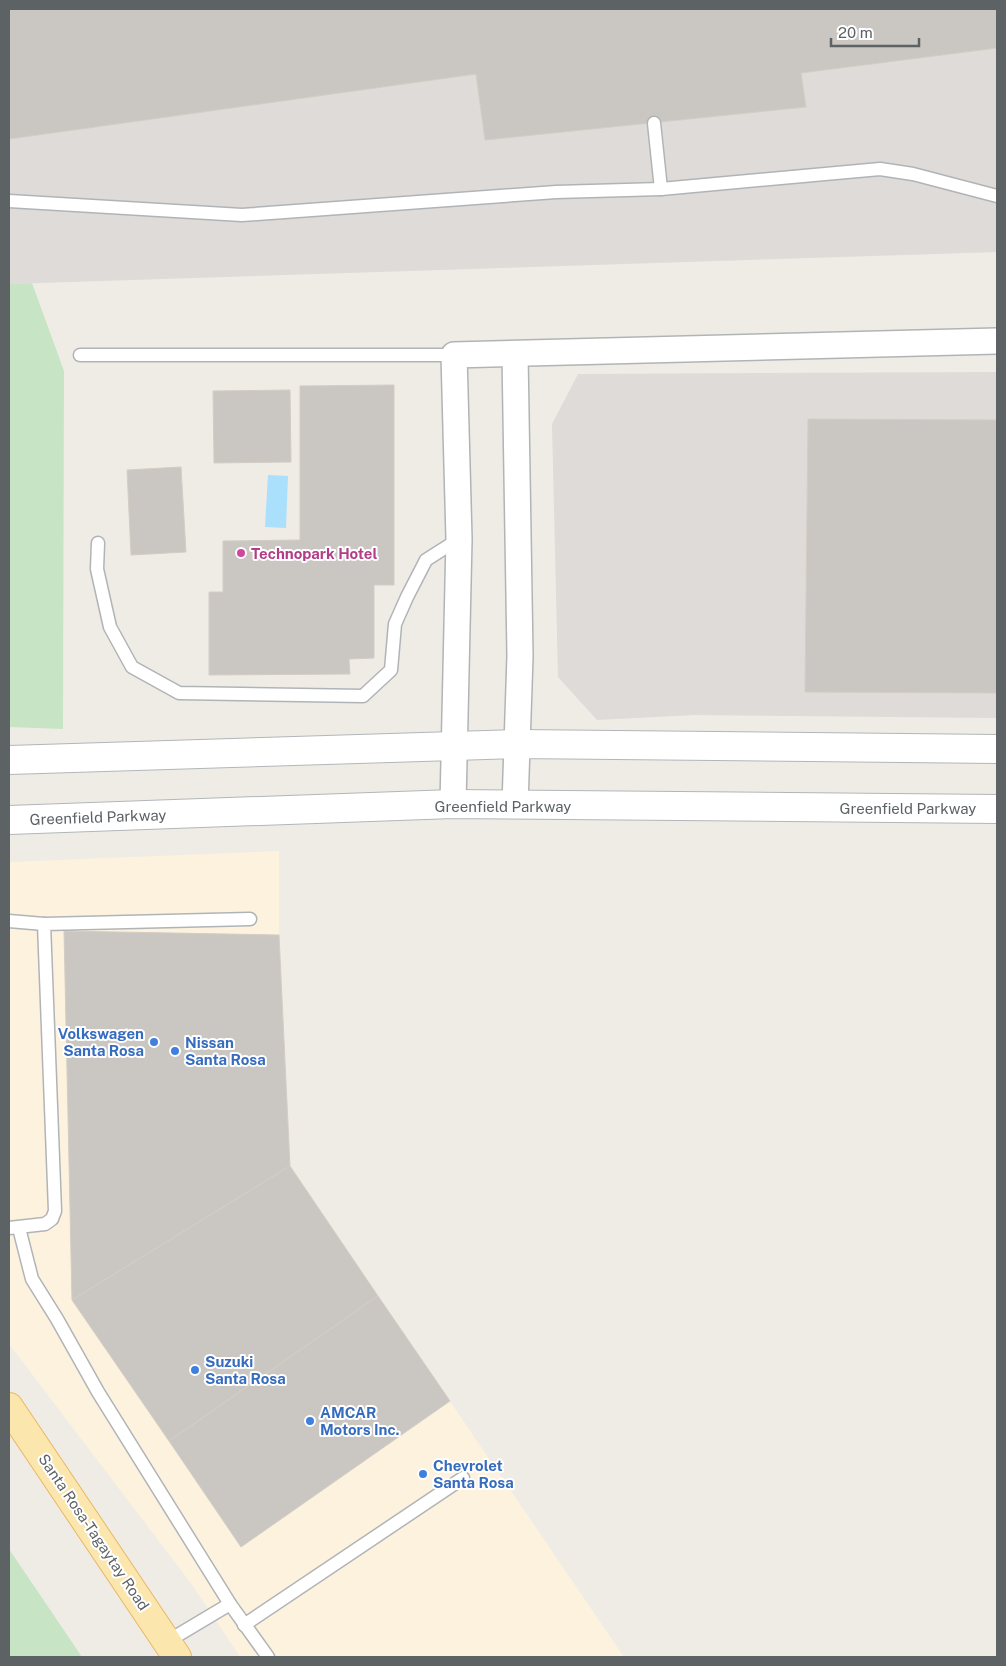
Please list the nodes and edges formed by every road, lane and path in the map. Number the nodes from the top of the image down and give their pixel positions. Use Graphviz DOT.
graph roads {
  1 [pos="654,123"];
  2 [pos="661,189"];
  3 [pos="997,196"];
  4 [pos="9,201"];
  5 [pos="997,342"];
  6 [pos="80,354"];
  7 [pos="515,354"];
  8 [pos="454,355"];
  9 [pos="459,539"];
  10 [pos="98,543"];
  11 [pos="517,744"];
  12 [pos="454,745"];
  13 [pos="997,749"];
  14 [pos="9,760"];
  15 [pos="453,804"];
  16 [pos="515,805"];
  17 [pos="997,809"];
  18 [pos="9,820"];
  19 [pos="250,919"];
  20 [pos="9,921"];
  21 [pos="44,924"];
  22 [pos="14,1228"];
  23 [pos="9,1407"];
  24 [pos="463,1478"];
  25 [pos="230,1604"];
  26 [pos="244,1625"];
  27 [pos="173,1649"];
  28 [pos="268,1657"];
  1 -- 2 [label="lane"];
  2 -- 3 [label="lane"];
  2 -- 4 [label="lane"];
  5 -- 7 [label="street"];
  6 -- 8 [label="lane"];
  7 -- 8 [label="street"];
  7 -- 11 [label="street"];
  8 -- 9 [label="street"];
  9 -- 10 [label="lane"];
  9 -- 12 [label="street"];
  11 -- 12 [label="main road"];
  11 -- 13 [label="main road"];
  11 -- 16 [label="street"];
  12 -- 14 [label="main road"];
  12 -- 15 [label="street"];
  15 -- 16 [label="main road, Greenfield Parkway"];
  15 -- 18 [label="main road, Greenfield Parkway"];
  16 -- 17 [label="main road, Greenfield Parkway"];
  19 -- 21 [label="lane"];
  20 -- 21 [label="lane"];
  21 -- 22 [label="lane"];
  22 -- 25 [label="lane"];
  23 -- 27 [label="main road, Santa Rosa-Tagaytay Road"];
  24 -- 26 [label="lane"];
  25 -- 26 [label="lane"];
  25 -- 27 [label="lane"];
  26 -- 28 [label="lane"];
}
